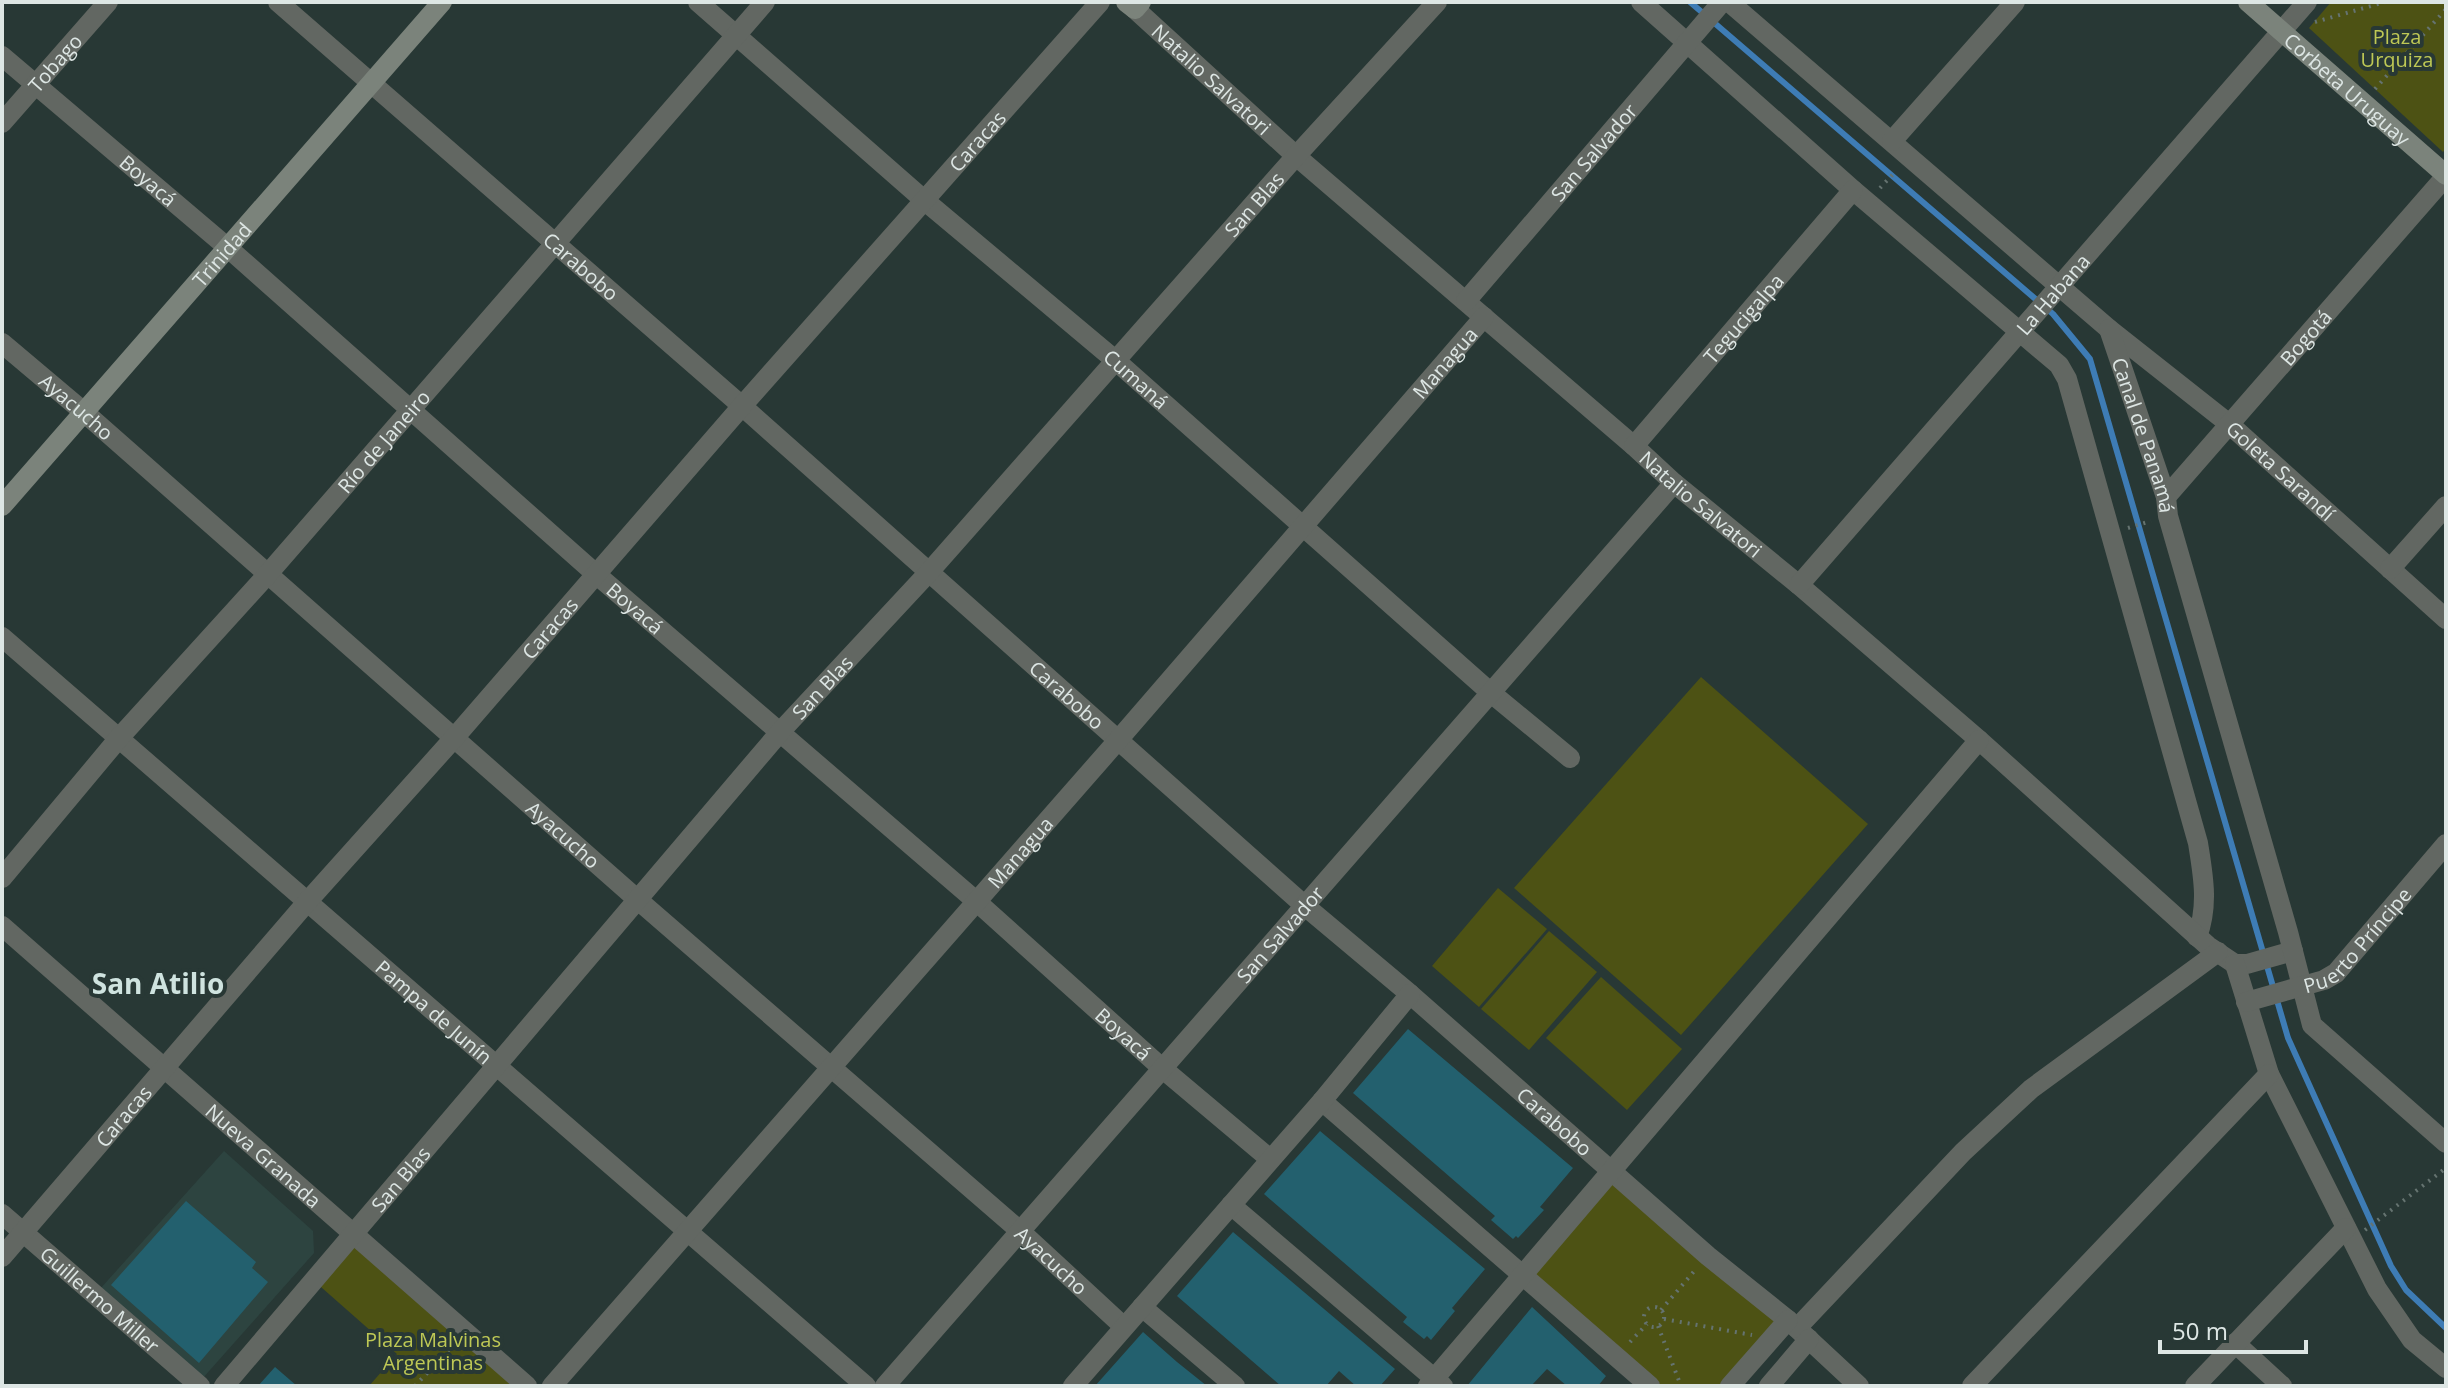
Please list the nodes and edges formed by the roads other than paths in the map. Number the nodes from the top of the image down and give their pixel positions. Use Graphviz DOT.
graph roads {
  1 [pos="108,2"];
  2 [pos="278,2"];
  3 [pos="442,2"];
  4 [pos="698,2"];
  5 [pos="765,2"];
  6 [pos="1100,2"];
  7 [pos="1437,2"];
  8 [pos="1641,2"];
  9 [pos="1722,2"];
  10 [pos="1729,2"];
  11 [pos="2015,2"];
  12 [pos="2248,2"];
  13 [pos="2307,2"];
  14 [pos="1134,4"];
  15 [pos="2281,31"];
  16 [pos="735,35"];
  17 [pos="1688,43"];
  18 [pos="2,56"];
  19 [pos="373,82"];
  20 [pos="35,84"];
  21 [pos="2,123"];
  22 [pos="1892,141"];
  23 [pos="1296,156"];
  24 [pos="2446,176"];
  25 [pos="1860,196"];
  26 [pos="924,200"];
  27 [pos="557,244"];
  28 [pos="227,247"];
  29 [pos="2058,286"];
  30 [pos="1466,301"];
  31 [pos="1484,317"];
  32 [pos="2109,329"];
  33 [pos="2021,331"];
  34 [pos="2,343"];
  35 [pos="1115,360"];
  36 [pos="742,406"];
  37 [pos="410,408"];
  38 [pos="85,413"];
  39 [pos="2228,423"];
  40 [pos="1634,446"];
  41 [pos="1674,483"];
  42 [pos="2166,497"];
  43 [pos="2,506"];
  44 [pos="2446,506"];
  45 [pos="1303,528"];
  46 [pos="2390,569"];
  47 [pos="930,571"];
  48 [pos="267,575"];
  49 [pos="597,575"];
  50 [pos="1799,585"];
  51 [pos="2446,619"];
  52 [pos="2,637"];
  53 [pos="1490,692"];
  54 [pos="780,732"];
  55 [pos="455,737"];
  56 [pos="119,738"];
  57 [pos="1119,739"];
  58 [pos="1979,740"];
  59 [pos="1570,758"];
  60 [pos="2446,844"];
  61 [pos="2,878"];
  62 [pos="638,900"];
  63 [pos="976,901"];
  64 [pos="307,902"];
  65 [pos="1305,906"];
  66 [pos="2,926"];
  67 [pos="2197,937"];
  68 [pos="2275,956"];
  69 [pos="2227,958"];
  70 [pos="2284,990"];
  71 [pos="1410,994"];
  72 [pos="2246,1002"];
  73 [pos="497,1067"];
  74 [pos="830,1067"];
  75 [pos="164,1069"];
  76 [pos="1163,1069"];
  77 [pos="2269,1074"];
  78 [pos="1322,1101"];
  79 [pos="2446,1143"];
  80 [pos="1270,1159"];
  81 [pos="1613,1171"];
  82 [pos="1231,1205"];
  83 [pos="2,1214"];
  84 [pos="2355,1229"];
  85 [pos="1019,1230"];
  86 [pos="686,1232"];
  87 [pos="24,1233"];
  88 [pos="353,1234"];
  89 [pos="2,1257"];
  90 [pos="1521,1275"];
  91 [pos="1142,1307"];
  92 [pos="1123,1326"];
  93 [pos="1798,1329"];
  94 [pos="2235,1343"];
  95 [pos="2446,1368"];
  96 [pos="1435,1384"];
  97 [pos="200,1386"];
  98 [pos="224,1386"];
  99 [pos="527,1386"];
  100 [pos="552,1386"];
  101 [pos="866,1386"];
  102 [pos="885,1386"];
  103 [pos="1073,1386"];
  104 [pos="1235,1386"];
  105 [pos="1650,1386"];
  106 [pos="1730,1386"];
  107 [pos="1769,1386"];
  108 [pos="1859,1386"];
  109 [pos="1972,1386"];
  110 [pos="2195,1386"];
  111 [pos="2282,1386"];
  1 -- 20 [label="street, Tobago"];
  2 -- 19 [label="street, Carabobo"];
  3 -- 19 [label="street, Trinidad"];
  4 -- 16 [label="street, Cumaná"];
  5 -- 16 [label="street, Río de Janeiro"];
  6 -- 26 [label="street, Caracas"];
  7 -- 23 [label="street, San Blas"];
  8 -- 17 [label="street"];
  9 -- 17 [label="street, San Salvador"];
  10 -- 22 [label="street"];
  11 -- 22 [label="street"];
  12 -- 15 [label="street, Corbeta Uruguay"];
  13 -- 15 [label="street, La Habana"];
  14 -- 23 [label="street, Natalio Salvatori"];
  15 -- 24 [label="street, Corbeta Uruguay"];
  15 -- 29 [label="street, La Habana"];
  16 -- 26 [label="street, Cumaná"];
  16 -- 27 [label="street, Río de Janeiro"];
  17 -- 25 [label="street"];
  17 -- 30 [label="street, San Salvador"];
  18 -- 20 [label="street, Boyacá"];
  19 -- 27 [label="street, Carabobo"];
  19 -- 28 [label="street, Trinidad"];
  20 -- 21 [label="street, Tobago"];
  20 -- 28 [label="street, Boyacá"];
  22 -- 29 [label="street"];
  23 -- 30 [label="street, Natalio Salvatori"];
  23 -- 35 [label="street, San Blas"];
  24 -- 39 [label="street, Bogotá"];
  25 -- 33 [label="street"];
  25 -- 40 [label="street, Tegucigalpa"];
  26 -- 35 [label="street, Cumaná"];
  26 -- 36 [label="street, Caracas"];
  27 -- 36 [label="street, Carabobo"];
  27 -- 37 [label="street, Río de Janeiro"];
  28 -- 37 [label="street, Boyacá"];
  28 -- 38 [label="street, Trinidad"];
  29 -- 32 [label="street"];
  29 -- 33 [label="street, La Habana"];
  30 -- 31 [label="street, Natalio Salvatori"];
  31 -- 40 [label="street, Natalio Salvatori"];
  31 -- 45 [label="street, Managua"];
  32 -- 39 [label="street, Goleta Sarandí"];
  32 -- 42 [label="street, Canal de Panamá"];
  33 -- 50 [label="street, La Habana"];
  33 -- 67 [label="street"];
  34 -- 38 [label="street, Ayacucho"];
  35 -- 45 [label="street, Cumaná"];
  35 -- 47 [label="street, San Blas"];
  36 -- 47 [label="street, Carabobo"];
  36 -- 49 [label="street, Caracas"];
  37 -- 48 [label="street, Río de Janeiro"];
  37 -- 49 [label="street, Boyacá"];
  38 -- 43 [label="street, Trinidad"];
  38 -- 48 [label="street, Ayacucho"];
  39 -- 42 [label="street, Bogotá"];
  39 -- 46 [label="street, Goleta Sarandí"];
  40 -- 41 [label="street, Natalio Salvatori"];
  41 -- 50 [label="street, Natalio Salvatori"];
  41 -- 53 [label="street, San Salvador"];
  42 -- 68 [label="street, Canal de Panamá"];
  44 -- 46 [label="street"];
  45 -- 53 [label="street, Cumaná"];
  45 -- 57 [label="street, Managua"];
  46 -- 51 [label="street, Goleta Sarandí"];
  47 -- 54 [label="street, San Blas"];
  47 -- 57 [label="street, Carabobo"];
  48 -- 55 [label="street, Ayacucho"];
  48 -- 56 [label="street, Río de Janeiro"];
  49 -- 54 [label="street, Boyacá"];
  49 -- 55 [label="street, Caracas"];
  50 -- 58 [label="street, Natalio Salvatori"];
  52 -- 56 [label="street, Pampa de Junín"];
  53 -- 59 [label="street, Cumaná"];
  53 -- 65 [label="street, San Salvador"];
  54 -- 62 [label="street, San Blas"];
  54 -- 63 [label="street, Boyacá"];
  55 -- 62 [label="street, Ayacucho"];
  55 -- 64 [label="street, Caracas"];
  56 -- 61 [label="street, Río de Janeiro"];
  56 -- 64 [label="street, Pampa de Junín"];
  57 -- 63 [label="street, Managua"];
  57 -- 65 [label="street, Carabobo"];
  58 -- 67 [label="street, Natalio Salvatori"];
  58 -- 81 [label="street"];
  60 -- 70 [label="street, Puerto Príncipe"];
  62 -- 73 [label="street, San Blas"];
  62 -- 74 [label="street, Ayacucho"];
  63 -- 74 [label="street, Managua"];
  63 -- 76 [label="street, Boyacá"];
  64 -- 73 [label="street, Pampa de Junín"];
  64 -- 75 [label="street, Caracas"];
  65 -- 71 [label="street, Carabobo"];
  65 -- 76 [label="street, San Salvador"];
  66 -- 75 [label="street, Nueva Granada"];
  67 -- 69 [label="street, Natalio Salvatori"];
  68 -- 69 [label="street"];
  68 -- 70 [label="street, Canal de Panamá"];
  69 -- 72 [label="street"];
  69 -- 93 [label="street"];
  70 -- 72 [label="street, Puerto Príncipe"];
  70 -- 79 [label="street, Canal de Panamá"];
  71 -- 78 [label="street"];
  71 -- 81 [label="street, Carabobo"];
  72 -- 77 [label="street"];
  73 -- 86 [label="street, Pampa de Junín"];
  73 -- 88 [label="street, San Blas"];
  74 -- 85 [label="street, Ayacucho"];
  74 -- 86 [label="street, Managua"];
  75 -- 87 [label="street, Caracas"];
  75 -- 88 [label="street, Nueva Granada"];
  76 -- 80 [label="street, Boyacá"];
  76 -- 85 [label="street, San Salvador"];
  77 -- 84 [label="street"];
  77 -- 109 [label="street"];
  78 -- 80 [label="street"];
  78 -- 90 [label="street"];
  80 -- 82 [label="street"];
  81 -- 90 [label="street"];
  81 -- 93 [label="street, Carabobo"];
  82 -- 91 [label="street"];
  82 -- 96 [label="street"];
  83 -- 87 [label="street, Guillermo Miller"];
  84 -- 94 [label="street"];
  84 -- 95 [label="street"];
  85 -- 92 [label="street, Ayacucho"];
  85 -- 102 [label="street, San Salvador"];
  86 -- 100 [label="street, Managua"];
  86 -- 101 [label="street, Pampa de Junín"];
  87 -- 89 [label="street, Caracas"];
  87 -- 97 [label="street, Guillermo Miller"];
  88 -- 98 [label="street, San Blas"];
  88 -- 99 [label="street, Nueva Granada"];
  90 -- 96 [label="street"];
  90 -- 105 [label="street"];
  91 -- 92 [label="street"];
  91 -- 104 [label="street"];
  92 -- 103 [label="street"];
  93 -- 106 [label="street"];
  93 -- 107 [label="street"];
  93 -- 108 [label="street, Carabobo"];
  94 -- 110 [label="street"];
  94 -- 111 [label="street"];
}
